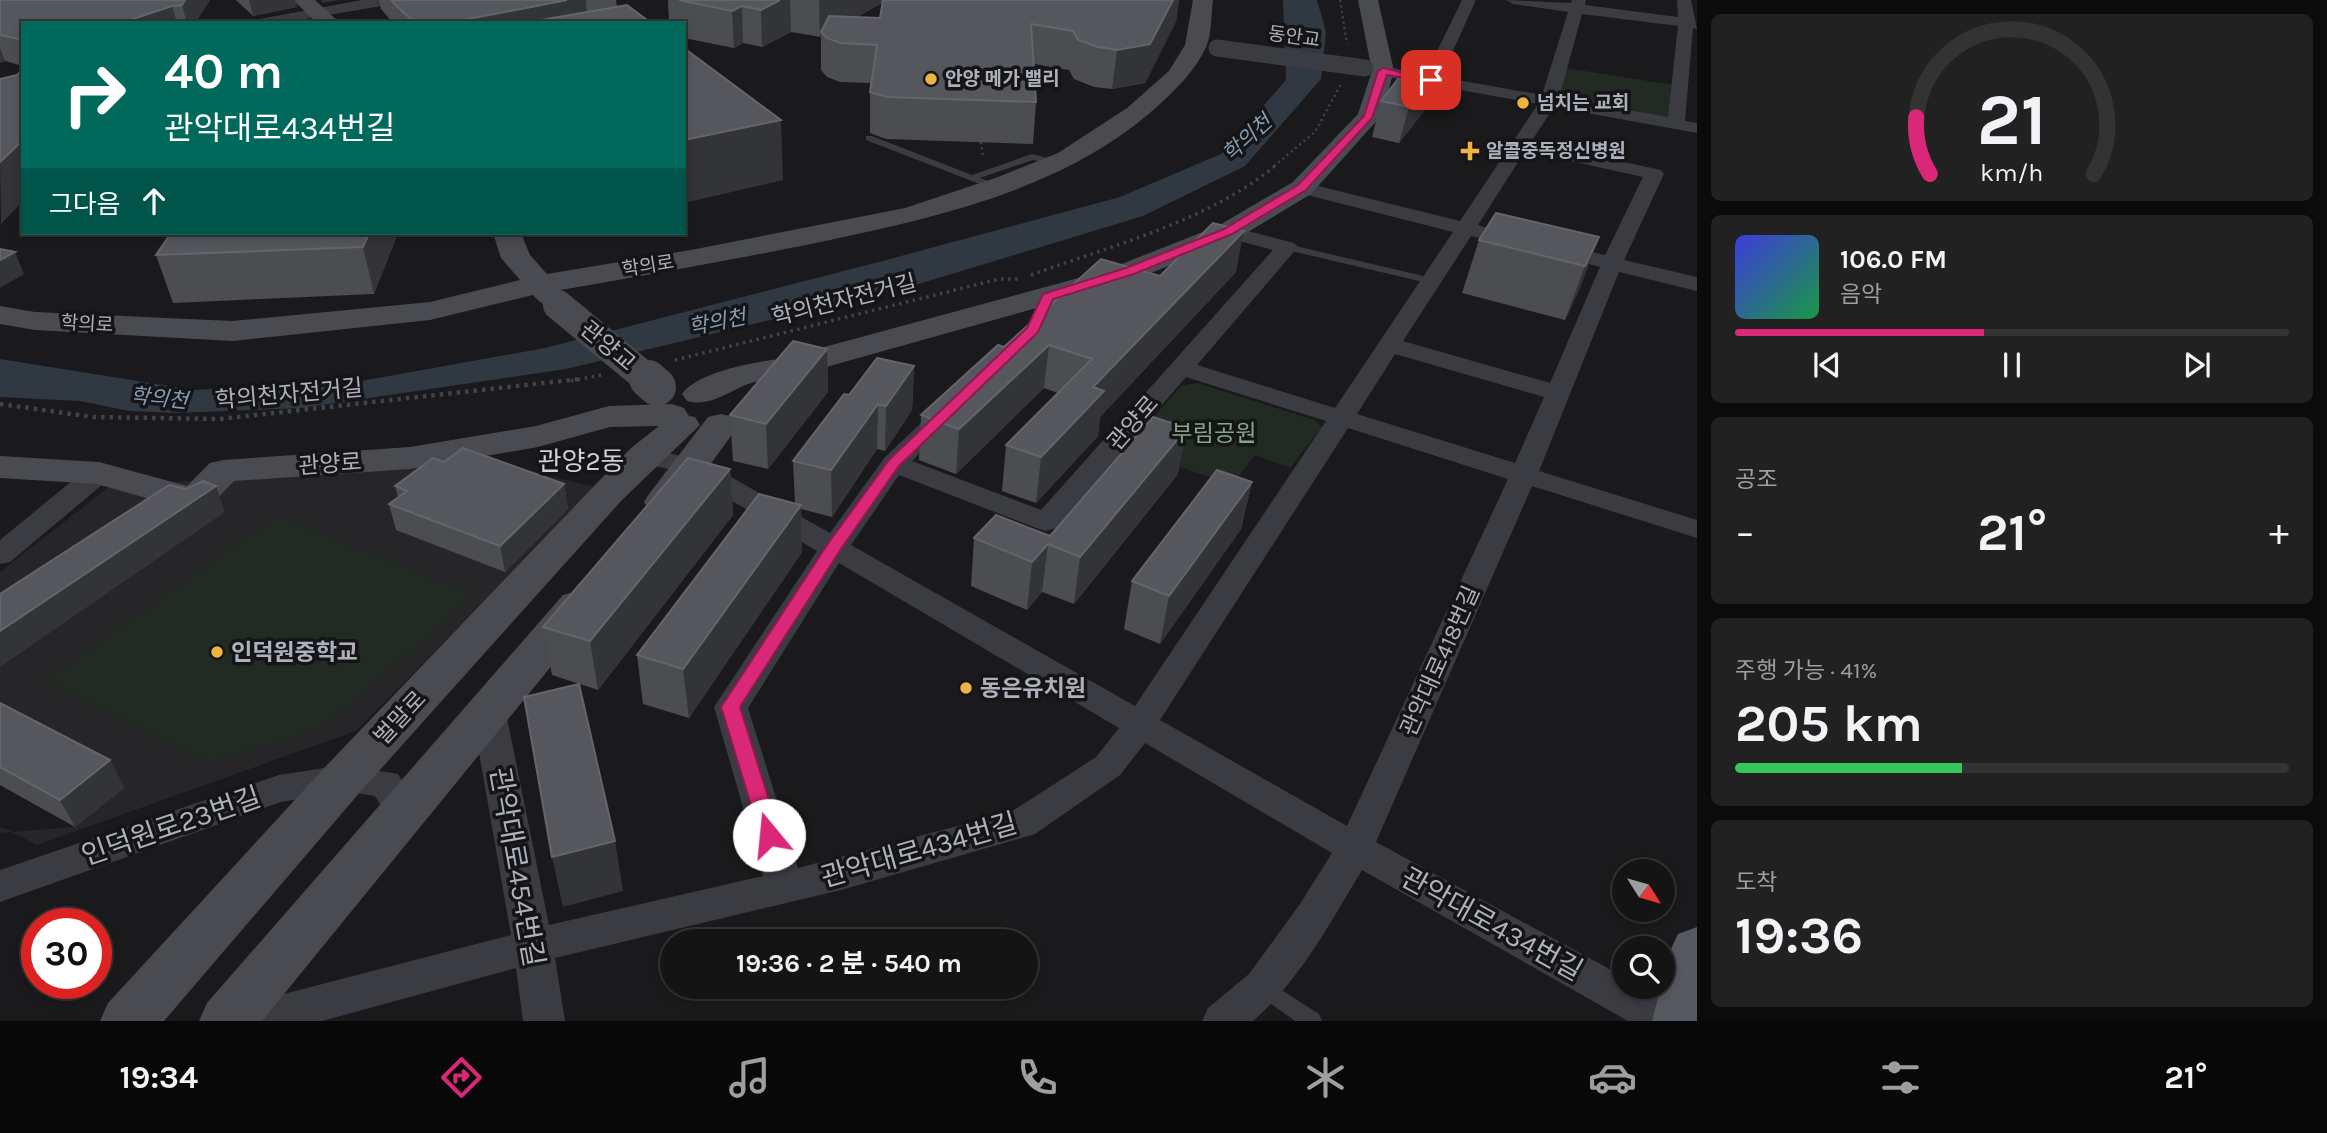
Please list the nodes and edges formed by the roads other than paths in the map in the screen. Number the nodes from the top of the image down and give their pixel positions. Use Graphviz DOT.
graph roads {
  1 [pos="393,0"];
  2 [pos="1203,0"];
  3 [pos="1368,0"];
  4 [pos="1469,0"];
  5 [pos="1513,0"];
  6 [pos="1684,0"];
  7 [pos="1579,4"];
  8 [pos="316,11"];
  9 [pos="268,21"];
  10 [pos="1691,24"];
  11 [pos="1207,46"];
  12 [pos="1374,70"];
  13 [pos="1431,80"];
  14 [pos="1549,101"];
  15 [pos="1676,124"];
  16 [pos="1697,128"];
  17 [pos="869,138"];
  18 [pos="1521,145"];
  19 [pos="983,182"];
  20 [pos="1302,188"];
  21 [pos="1466,229"];
  22 [pos="1228,232"];
  23 [pos="508,235"];
  24 [pos="1506,238"];
  25 [pos="1532,244"];
  26 [pos="1287,247"];
  27 [pos="1612,263"];
  28 [pos="1432,281"];
  29 [pos="1697,284"];
  30 [pos="549,295"];
  31 [pos="1047,296"];
  32 [pos="0,315"];
  33 [pos="1033,329"];
  34 [pos="1390,345"];
  35 [pos="1181,368"];
  36 [pos="1557,393"];
  37 [pos="963,396"];
  38 [pos="690,409"];
  39 [pos="1340,417"];
  40 [pos="894,463"];
  41 [pos="0,467"];
  42 [pos="99,473"];
  43 [pos="1524,474"];
  44 [pos="1697,529"];
  45 [pos="639,530"];
  46 [pos="835,546"];
  47 [pos="0,555"];
  48 [pos="604,573"];
  49 [pos="489,713"];
  50 [pos="1141,723"];
  51 [pos="344,778"];
  52 [pos="404,814"];
  53 [pos="1355,848"];
  54 [pos="0,886"];
  55 [pos="785,887"];
  56 [pos="533,946"];
  57 [pos="1697,951"];
  58 [pos="1263,987"];
  59 [pos="128,1021"];
  60 [pos="227,1021"];
  61 [pos="253,1021"];
  62 [pos="544,1021"];
  63 [pos="1223,1021"];
  64 [pos="1312,1021"];
  65 [pos="1666,1021"];
  66 [pos="1680,1021"];
  1 -- 8 [label="street"];
  2 -- 11 [label="street, 학의로"];
  3 -- 12 [label="street"];
  4 -- 13 [label="street"];
  5 -- 7 [label="street"];
  6 -- 10 [label="street"];
  7 -- 10 [label="street"];
  7 -- 14 [label="street"];
  8 -- 9 [label="street"];
  10 -- 15 [label="street"];
  11 -- 12 [label="street, 동안교, bridge"];
  11 -- 19 [label="street, 학의로"];
  12 -- 13 [label="street, 동안교"];
  12 -- 20 [label="street"];
  13 -- 14 [label="street, 동안교"];
  14 -- 15 [label="street, 동안교"];
  14 -- 18 [label="street"];
  15 -- 16 [label="street, 동안교"];
  17 -- 19 [label="lane"];
  18 -- 21 [label="street"];
  18 -- 27 [label="street, 관악대로418번길"];
  19 -- 30 [label="street, 학의로"];
  20 -- 21 [label="street"];
  20 -- 22 [label="street"];
  21 -- 24 [label="street"];
  21 -- 28 [label="street"];
  22 -- 26 [label="street"];
  22 -- 31 [label="street"];
  23 -- 30 [label="street"];
  25 -- 27 [label="street"];
  26 -- 28 [label="lane"];
  26 -- 35 [label="street, 관양로"];
  27 -- 29 [label="street"];
  27 -- 36 [label="street, 관악대로418번길"];
  28 -- 34 [label="street"];
  30 -- 32 [label="street, 학의로"];
  30 -- 38 [label="street, 관양교, bridge"];
  31 -- 33 [label="street"];
  31 -- 38 [label="street"];
  34 -- 36 [label="street"];
  34 -- 39 [label="street"];
  35 -- 39 [label="street"];
  35 -- 40 [label="street, 관양로"];
  36 -- 43 [label="street, 관악대로418번길"];
  37 -- 40 [label="street"];
  38 -- 42 [label="street, 관양로"];
  38 -- 45 [label="street"];
  38 -- 46 [label="street, 관악대로434번길"];
  38 -- 51 [label="street, 벌말로"];
  39 -- 43 [label="street"];
  39 -- 50 [label="street"];
  40 -- 46 [label="street"];
  41 -- 42 [label="street, 관양로"];
  42 -- 47 [label="street"];
  43 -- 44 [label="street"];
  43 -- 53 [label="street, 관악대로418번길"];
  46 -- 50 [label="street, 관악대로434번길"];
  46 -- 55 [label="street"];
  48 -- 49 [label="street"];
  49 -- 52 [label="street"];
  49 -- 56 [label="street, 관악대로454번길"];
  50 -- 53 [label="street, 관악대로434번길"];
  50 -- 55 [label="street, 관악대로434번길"];
  51 -- 52 [label="street, 인덕원로23번길"];
  51 -- 54 [label="street, 인덕원로23번길"];
  51 -- 59 [label="street, 벌말로"];
  52 -- 60 [label="street"];
  53 -- 58 [label="street"];
  53 -- 65 [label="street, 관악대로434번길"];
  55 -- 56 [label="street, 관악대로434번길"];
  56 -- 61 [label="street"];
  56 -- 62 [label="street, 관악대로454번길"];
  57 -- 66 [label="main road"];
  58 -- 63 [label="street"];
  58 -- 64 [label="lane"];
}
